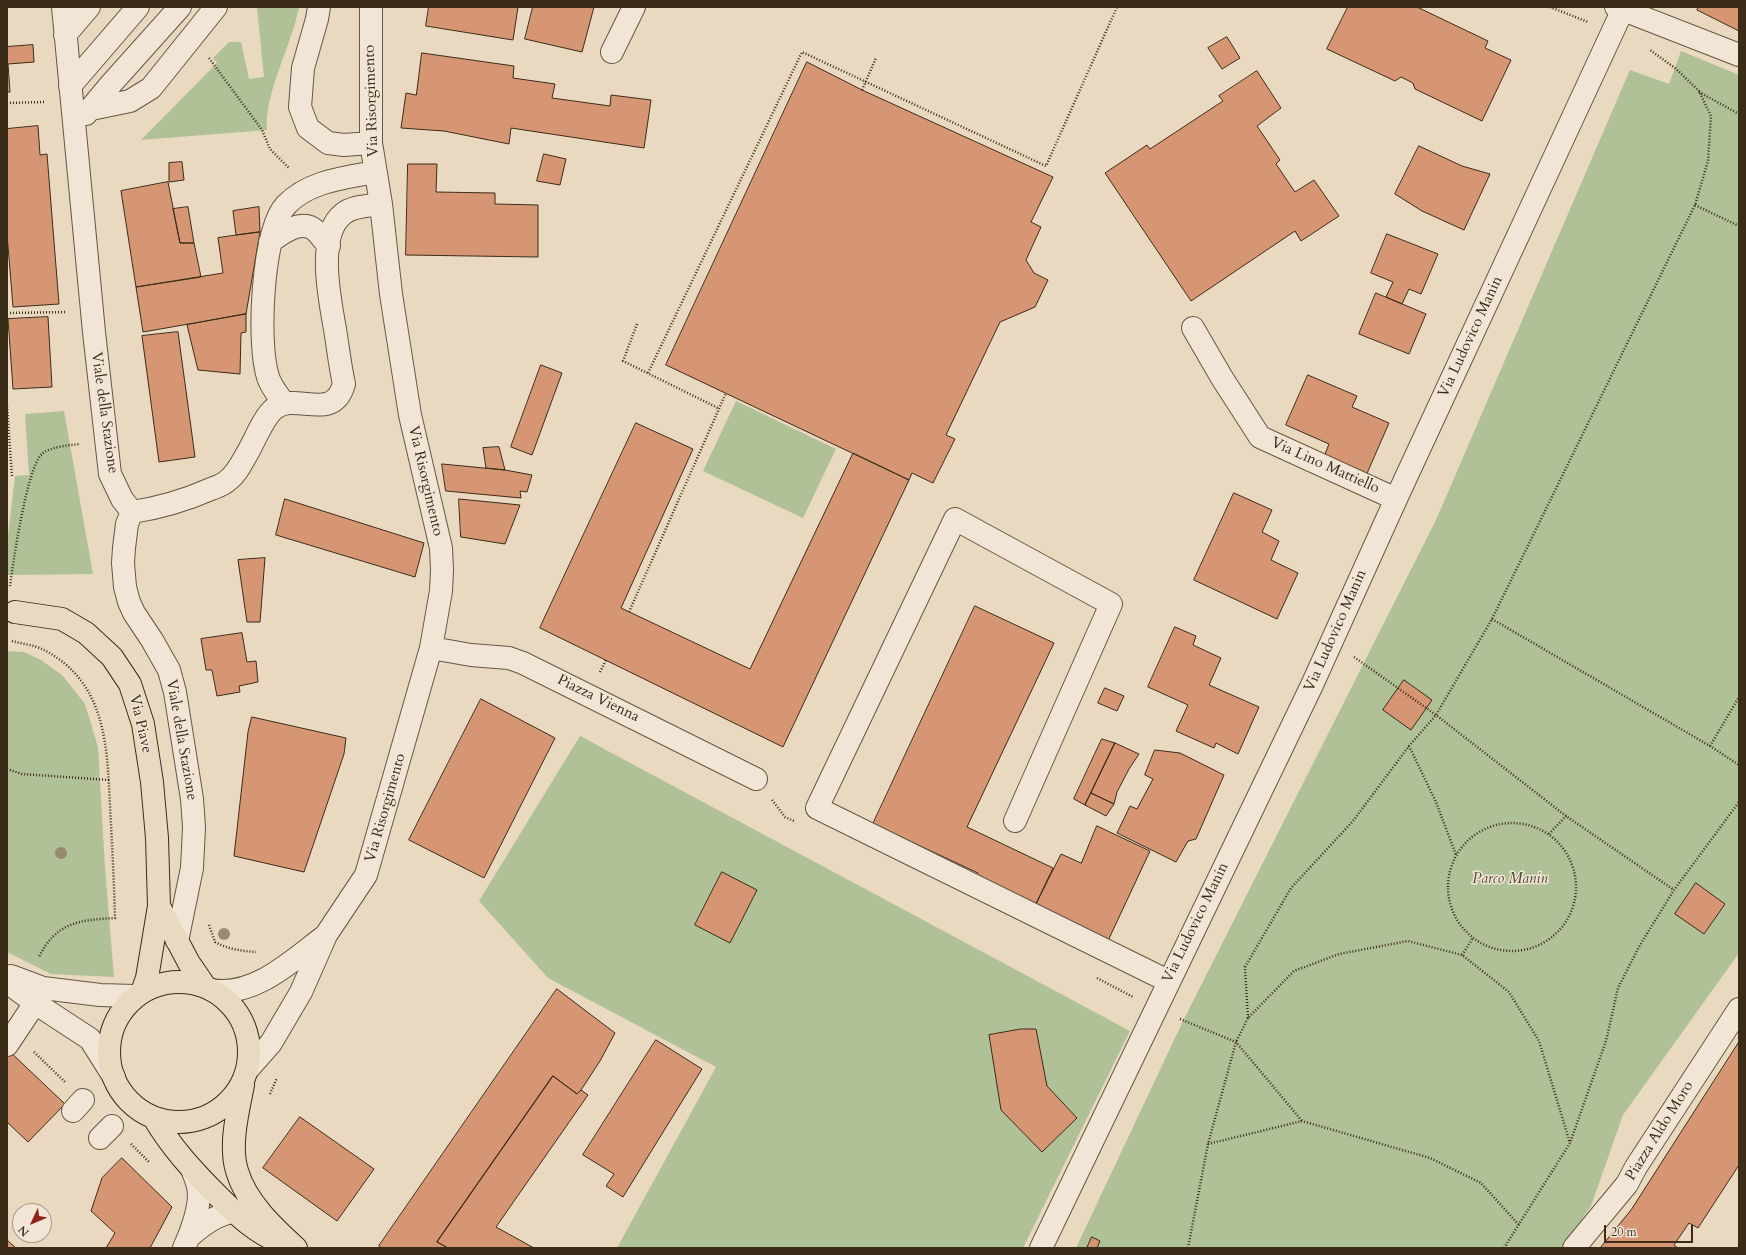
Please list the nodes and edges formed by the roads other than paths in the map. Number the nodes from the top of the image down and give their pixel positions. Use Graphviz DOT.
graph roads {
  1 [pos="63,7"];
  2 [pos="90,7"];
  3 [pos="138,7"];
  4 [pos="180,7"];
  5 [pos="216,7"];
  6 [pos="319,7"];
  7 [pos="371,7"];
  8 [pos="634,7"];
  9 [pos="1621,8"];
  10 [pos="65,35"];
  11 [pos="612,52"];
  12 [pos="1739,55"];
  13 [pos="70,86"];
  14 [pos="91,109"];
  15 [pos="76,137"];
  16 [pos="371,143"];
  17 [pos="375,172"];
  18 [pos="381,204"];
  19 [pos="270,242"];
  20 [pos="329,246"];
  21 [pos="1193,328"];
  22 [pos="284,403"];
  23 [pos="1396,499"];
  24 [pos="132,512"];
  25 [pos="15,612"];
  26 [pos="431,648"];
  27 [pos="756,779"];
  28 [pos="1015,821"];
  29 [pos="159,906"];
  30 [pos="326,935"];
  31 [pos="177,941"];
  32 [pos="7,974"];
  33 [pos="1168,981"];
  34 [pos="7,982"];
  35 [pos="208,988"];
  36 [pos="138,994"];
  37 [pos="39,996"];
  38 [pos="1739,1009"];
  39 [pos="11,1039"];
  40 [pos="247,1073"];
  41 [pos="114,1077"];
  42 [pos="154,1118"];
  43 [pos="192,1169"];
  44 [pos="233,1212"];
  45 [pos="187,1241"];
  46 [pos="292,1248"];
  47 [pos="296,1248"];
  48 [pos="1040,1248"];
  49 [pos="1574,1248"];
  1 -- 10 [label="street, Viale della Stazione"];
  2 -- 10 [label="street"];
  3 -- 13 [label="street"];
  4 -- 14 [label="street"];
  5 -- 14 [label="street"];
  6 -- 16 [label="street"];
  7 -- 16 [label="street, Via Risorgimento"];
  8 -- 11 [label="street"];
  9 -- 12 [label="street"];
  9 -- 23 [label="street, Via Ludovico Manin"];
  10 -- 13 [label="street, Viale della Stazione"];
  13 -- 15 [label="street, Viale della Stazione"];
  14 -- 15 [label="street"];
  15 -- 24 [label="street, Viale della Stazione"];
  16 -- 17 [label="street, Via Risorgimento"];
  17 -- 18 [label="street, Via Risorgimento"];
  17 -- 19 [label="street"];
  18 -- 20 [label="street"];
  18 -- 26 [label="street, Via Risorgimento"];
  19 -- 20 [label="street"];
  19 -- 22 [label="street"];
  20 -- 22 [label="street"];
  21 -- 23 [label="street, Via Lino Mattiello"];
  22 -- 24 [label="street"];
  23 -- 33 [label="street, Via Ludovico Manin"];
  24 -- 31 [label="street, Viale della Stazione"];
  25 -- 29 [label="main road, Via Piave"];
  26 -- 27 [label="street, Piazza Vienna"];
  26 -- 30 [label="street, Via Risorgimento"];
  28 -- 33 [label="street"];
  29 -- 31 [label="main road, Via Piave"];
  29 -- 36 [label="main road, Via Piave"];
  30 -- 35 [label="street"];
  30 -- 40 [label="street"];
  31 -- 35 [label="main road"];
  32 -- 37 [label="street"];
  33 -- 48 [label="street, Via Ludovico Manin"];
  34 -- 37 [label="street"];
  35 -- 36 [label="main road"];
  35 -- 40 [label="main road"];
  36 -- 37 [label="street"];
  36 -- 41 [label="main road"];
  37 -- 39 [label="street"];
  37 -- 41 [label="street"];
  38 -- 49 [label="street, Piazza Aldo Moro"];
  40 -- 42 [label="main road"];
  40 -- 47 [label="main road"];
  41 -- 42 [label="main road"];
  42 -- 43 [label="main road"];
  43 -- 44 [label="main road"];
  43 -- 45 [label="street"];
  44 -- 45 [label="street"];
  44 -- 46 [label="main road"];
}
